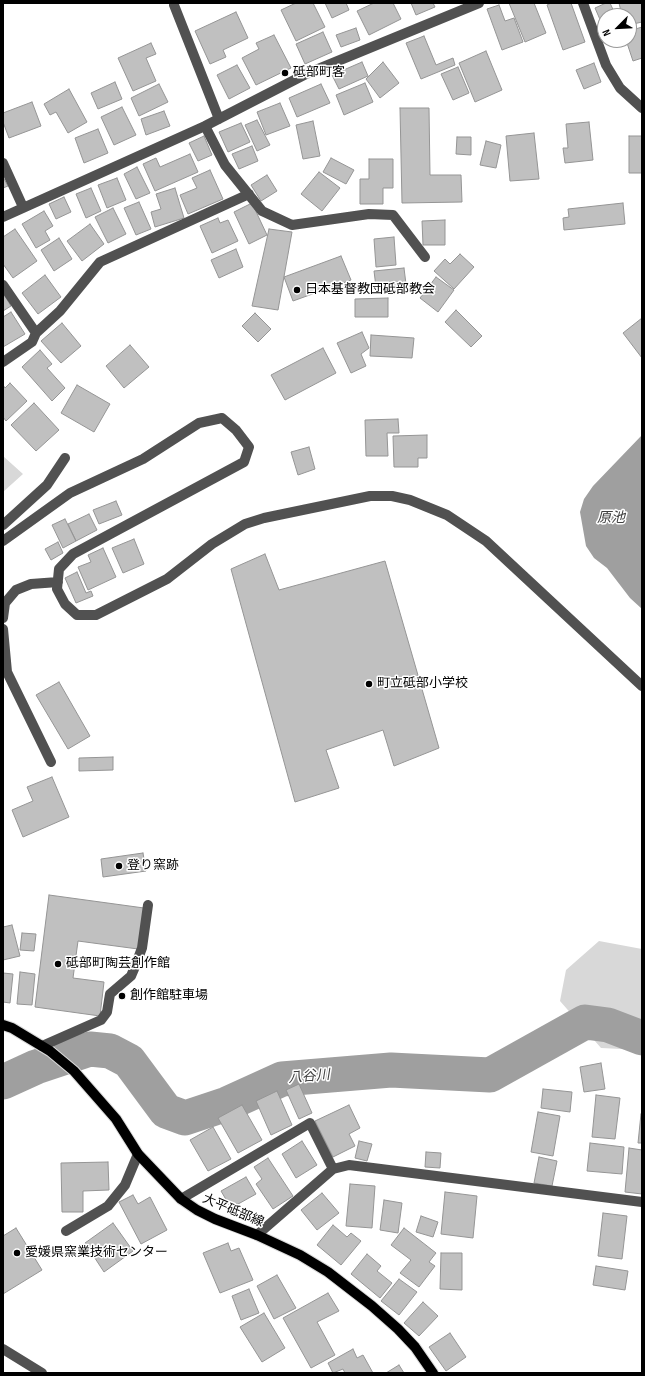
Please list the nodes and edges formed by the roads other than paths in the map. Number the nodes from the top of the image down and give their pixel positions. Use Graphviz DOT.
graph roads {
  1 [pos="479,3"];
  2 [pos="584,3"];
  3 [pos="174,5"];
  4 [pos="642,108"];
  5 [pos="219,119"];
  6 [pos="205,126"];
  7 [pos="3,163"];
  8 [pos="249,194"];
  9 [pos="23,207"];
  10 [pos="3,216"];
  11 [pos="425,258"];
  12 [pos="3,285"];
  13 [pos="36,332"];
  14 [pos="3,362"];
  15 [pos="65,458"];
  16 [pos="3,525"];
  17 [pos="3,539"];
  18 [pos="58,582"];
  19 [pos="3,618"];
  20 [pos="3,629"];
  21 [pos="642,686"];
  22 [pos="51,762"];
  23 [pos="148,905"];
  24 [pos="3,1025"];
  25 [pos="46,1048"];
  26 [pos="138,1154"];
  27 [pos="333,1169"];
  28 [pos="181,1199"];
  29 [pos="642,1202"];
  30 [pos="66,1231"];
  31 [pos="257,1235"];
  32 [pos="3,1349"];
  33 [pos="42,1373"];
  34 [pos="433,1373"];
  1 -- 5 [label="street"];
  2 -- 4 [label="street"];
  3 -- 5 [label="street"];
  5 -- 6 [label="street"];
  6 -- 8 [label="street"];
  6 -- 9 [label="street"];
  7 -- 9 [label="street"];
  8 -- 11 [label="street"];
  8 -- 13 [label="street"];
  9 -- 10 [label="street"];
  12 -- 13 [label="street"];
  13 -- 14 [label="street"];
  15 -- 16 [label="street"];
  17 -- 18 [label="street"];
  18 -- 19 [label="street"];
  18 -- 21 [label="street"];
  20 -- 22 [label="street"];
  23 -- 25 [label="street"];
  24 -- 25 [label="main road, 大平砥部線"];
  25 -- 26 [label="main road, 大平砥部線"];
  26 -- 28 [label="main road, 大平砥部線"];
  26 -- 30 [label="street"];
  27 -- 28 [label="street"];
  27 -- 29 [label="street"];
  27 -- 31 [label="street"];
  28 -- 31 [label="main road, 大平砥部線"];
  31 -- 34 [label="main road, 大平砥部線"];
  32 -- 33 [label="street"];
}
